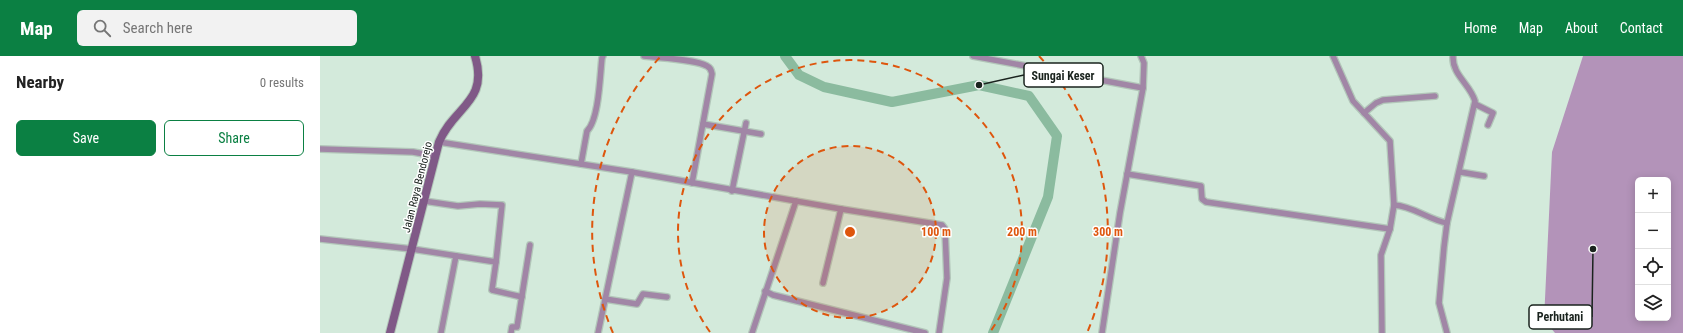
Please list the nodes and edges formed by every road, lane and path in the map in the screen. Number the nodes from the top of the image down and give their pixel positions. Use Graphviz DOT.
graph roads {
  1 [pos="603,56"];
  2 [pos="644,56"];
  3 [pos="973,56"];
  4 [pos="1141,56"];
  5 [pos="1333,56"];
  6 [pos="1453,56"];
  7 [pos="475,58"];
  8 [pos="1143,88"];
  9 [pos="1435,96"];
  10 [pos="1475,104"];
  11 [pos="1364,113"];
  12 [pos="746,123"];
  13 [pos="703,124"];
  14 [pos="1488,125"];
  15 [pos="744,131"];
  16 [pos="761,134"];
  17 [pos="439,142"];
  18 [pos="320,149"];
  19 [pos="435,156"];
  20 [pos="581,164"];
  21 [pos="632,172"];
  22 [pos="1460,172"];
  23 [pos="1127,174"];
  24 [pos="1484,176"];
  25 [pos="692,183"];
  26 [pos="732,190"];
  27 [pos="424,201"];
  28 [pos="796,201"];
  29 [pos="1394,205"];
  30 [pos="841,210"];
  31 [pos="1446,223"];
  32 [pos="1389,229"];
  33 [pos="320,239"];
  34 [pos="530,245"];
  35 [pos="412,249"];
  36 [pos="456,256"];
  37 [pos="496,262"];
  38 [pos="823,283"];
  39 [pos="765,291"];
  40 [pos="522,296"];
  41 [pos="667,297"];
  42 [pos="605,298"];
  43 [pos="390,333"];
  44 [pos="441,333"];
  45 [pos="510,333"];
  46 [pos="598,333"];
  47 [pos="752,333"];
  48 [pos="925,333"];
  49 [pos="939,333"];
  50 [pos="1102,333"];
  51 [pos="1382,333"];
  52 [pos="1447,333"];
  1 -- 20 [label="street"];
  2 -- 13 [label="street"];
  3 -- 8 [label="street"];
  4 -- 8 [label="street"];
  5 -- 11 [label="street"];
  6 -- 10 [label="street"];
  7 -- 17 [label="main road, Jalan Raya Bendorejo"];
  8 -- 23 [label="street"];
  9 -- 11 [label="street"];
  10 -- 14 [label="street"];
  10 -- 22 [label="street"];
  11 -- 29 [label="street"];
  12 -- 15 [label="street"];
  13 -- 15 [label="street"];
  13 -- 25 [label="street"];
  15 -- 16 [label="street"];
  15 -- 26 [label="street"];
  17 -- 19 [label="main road, Jalan Raya Bendorejo"];
  17 -- 20 [label="street"];
  18 -- 19 [label="street"];
  19 -- 27 [label="main road, Jalan Raya Bendorejo"];
  20 -- 21 [label="street"];
  21 -- 25 [label="street"];
  21 -- 42 [label="street"];
  22 -- 24 [label="street"];
  22 -- 31 [label="street"];
  23 -- 32 [label="street"];
  23 -- 50 [label="street"];
  25 -- 26 [label="street"];
  26 -- 28 [label="street"];
  27 -- 35 [label="main road, Jalan Raya Bendorejo"];
  27 -- 37 [label="street"];
  28 -- 30 [label="street"];
  28 -- 39 [label="street"];
  29 -- 31 [label="street"];
  29 -- 32 [label="street"];
  30 -- 38 [label="street"];
  30 -- 49 [label="street"];
  31 -- 52 [label="street"];
  32 -- 51 [label="street"];
  33 -- 35 [label="street"];
  34 -- 40 [label="street"];
  35 -- 36 [label="street"];
  35 -- 43 [label="main road, Jalan Raya Bendorejo"];
  36 -- 37 [label="street"];
  36 -- 44 [label="street"];
  37 -- 40 [label="street"];
  39 -- 47 [label="street"];
  39 -- 48 [label="street"];
  40 -- 45 [label="street"];
  41 -- 42 [label="street"];
  42 -- 46 [label="street"];
}
